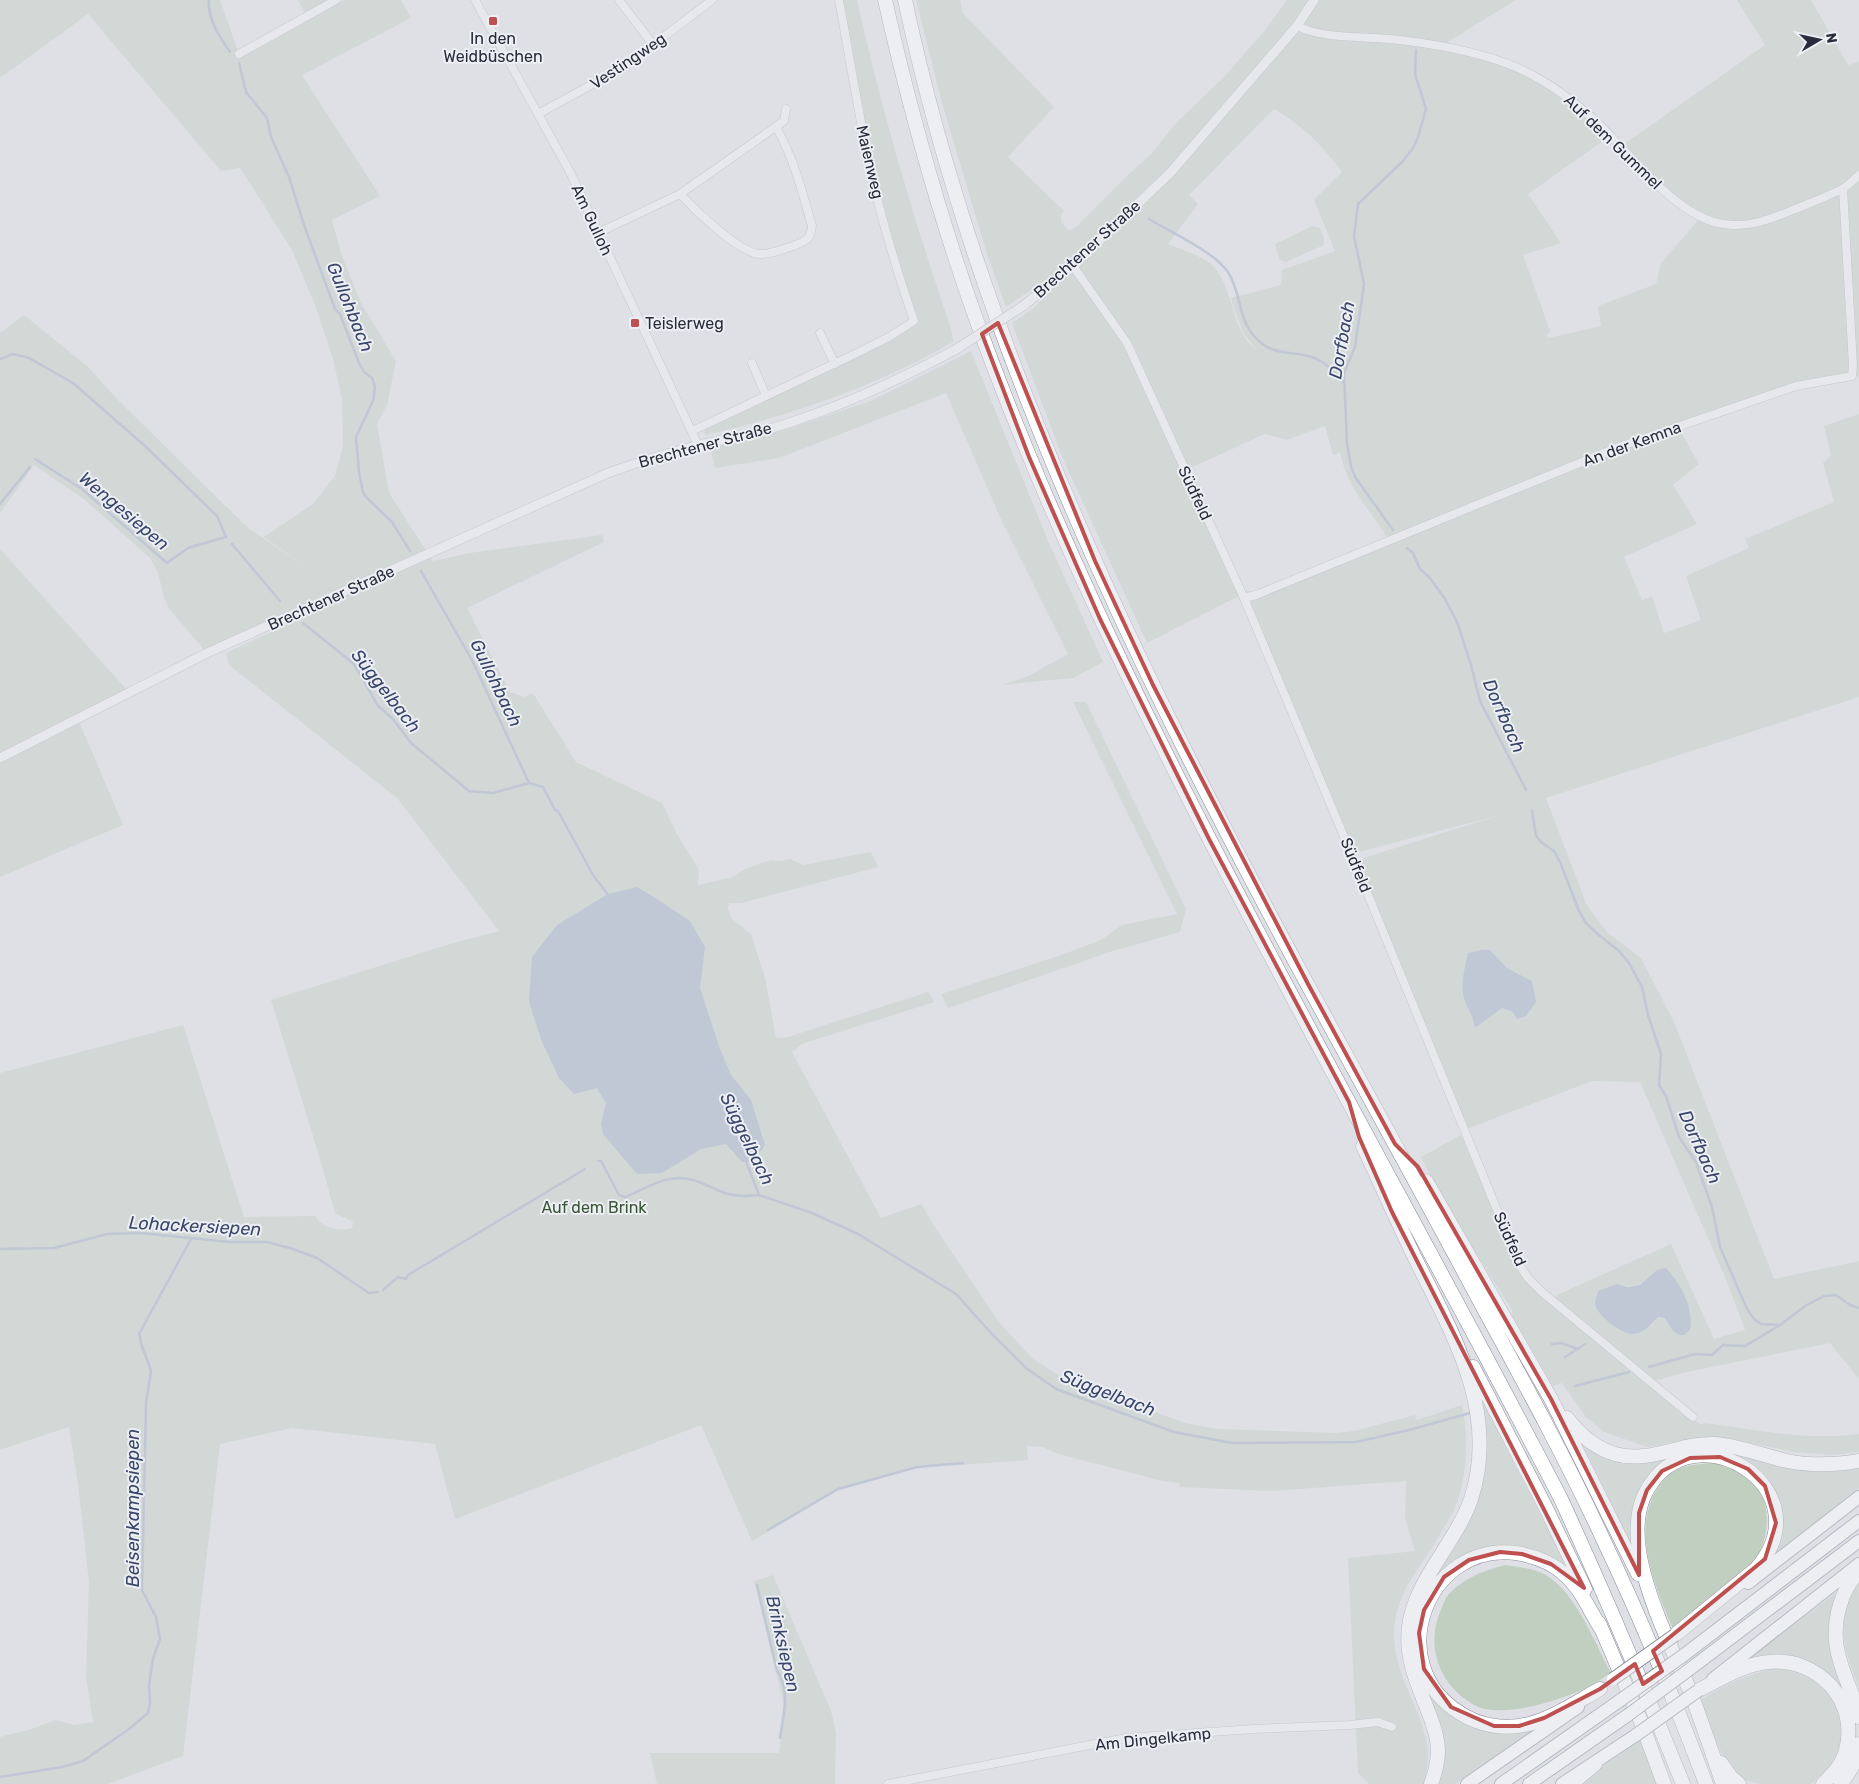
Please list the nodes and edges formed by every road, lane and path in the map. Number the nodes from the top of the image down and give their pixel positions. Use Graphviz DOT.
graph roads {
  1 [pos="336,0"];
  2 [pos="475,0"];
  3 [pos="619,0"];
  4 [pos="712,0"];
  5 [pos="839,0"];
  6 [pos="885,0"];
  7 [pos="905,0"];
  8 [pos="1314,0"];
  9 [pos="1297,26"];
  10 [pos="654,46"];
  11 [pos="239,54"];
  12 [pos="786,109"];
  13 [pos="538,114"];
  14 [pos="776,128"];
  15 [pos="1859,174"];
  16 [pos="1843,189"];
  17 [pos="680,194"];
  18 [pos="598,233"];
  19 [pos="1073,266"];
  20 [pos="914,321"];
  21 [pos="820,333"];
  22 [pos="752,363"];
  23 [pos="835,364"];
  24 [pos="766,396"];
  25 [pos="692,431"];
  26 [pos="698,445"];
  27 [pos="1244,598"];
  28 [pos="0,758"];
  29 [pos="1349,1102"];
  30 [pos="1395,1144"];
  31 [pos="1455,1340"];
  32 [pos="1551,1399"];
  33 [pos="1693,1417"];
  34 [pos="1859,1461"];
  35 [pos="1859,1498"];
  36 [pos="1859,1521"];
  37 [pos="1859,1541"];
  38 [pos="1859,1564"];
  39 [pos="1859,1572"];
  40 [pos="1655,1608"];
  41 [pos="1602,1630"];
  42 [pos="1675,1635"];
  43 [pos="1600,1689"];
  44 [pos="1699,1690"];
  45 [pos="1859,1717"];
  46 [pos="1702,1721"];
  47 [pos="1392,1727"];
  48 [pos="1859,1744"];
  49 [pos="1595,1764"];
  50 [pos="888,1784"];
  51 [pos="1432,1784"];
  52 [pos="1467,1784"];
  53 [pos="1501,1784"];
  54 [pos="1529,1784"];
  55 [pos="1562,1784"];
  56 [pos="1571,1784"];
  57 [pos="1664,1784"];
  58 [pos="1683,1784"];
  59 [pos="1706,1784"];
  60 [pos="1723,1784"];
  61 [pos="1739,1784"];
  62 [pos="1823,1784"];
  63 [pos="1841,1784"];
  1 -- 11 [label="street"];
  2 -- 13 [label="street, Am Gulloh"];
  3 -- 10 [label="street"];
  4 -- 10 [label="street, Vestingweg"];
  5 -- 20 [label="street, Maienweg"];
  6 -- 29 [label="highway"];
  7 -- 30 [label="highway"];
  8 -- 9 [label="street, Brechtener Straße"];
  9 -- 16 [label="street, Auf dem Gummel"];
  9 -- 19 [label="street, Brechtener Straße"];
  10 -- 13 [label="street, Vestingweg"];
  12 -- 14 [label="street"];
  13 -- 18 [label="street, Am Gulloh"];
  14 -- 17 [label="street"];
  14 -- 17 [label="street"];
  15 -- 16 [label="street, Auf dem Gummel"];
  16 -- 27 [label="street, An der Kemna"];
  17 -- 18 [label="street"];
  18 -- 25 [label="street, Am Gulloh"];
  19 -- 26 [label="street, Brechtener Straße, bridge"];
  19 -- 27 [label="street, Südfeld"];
  20 -- 23 [label="street, Brechtener Straße"];
  21 -- 23 [label="street"];
  22 -- 24 [label="street, Brechtener Straße"];
  23 -- 24 [label="street, Brechtener Straße"];
  24 -- 25 [label="street, Brechtener Straße"];
  25 -- 26 [label="street, Am Gulloh"];
  26 -- 28 [label="street, Brechtener Straße"];
  27 -- 33 [label="street, Südfeld"];
  29 -- 31 [label="highway"];
  29 -- 58 [label="highway"];
  30 -- 32 [label="highway"];
  30 -- 59 [label="highway"];
  31 -- 41 [label="highway"];
  31 -- 51 [label="highway"];
  32 -- 34 [label="highway"];
  32 -- 40 [label="highway"];
  35 -- 42 [label="highway"];
  36 -- 53 [label="highway, bridge"];
  37 -- 54 [label="highway, bridge"];
  38 -- 44 [label="highway"];
  39 -- 45 [label="highway"];
  40 -- 42 [label="highway"];
  40 -- 46 [label="highway"];
  41 -- 43 [label="highway"];
  41 -- 57 [label="highway"];
  42 -- 43 [label="highway, bridge"];
  43 -- 52 [label="highway"];
  44 -- 49 [label="highway, bridge"];
  44 -- 62 [label="highway"];
  46 -- 60 [label="highway"];
  46 -- 61 [label="highway"];
  47 -- 50 [label="street, Am Dingelkamp"];
  48 -- 63 [label="highway"];
  49 -- 55 [label="highway"];
  49 -- 56 [label="highway"];
}
